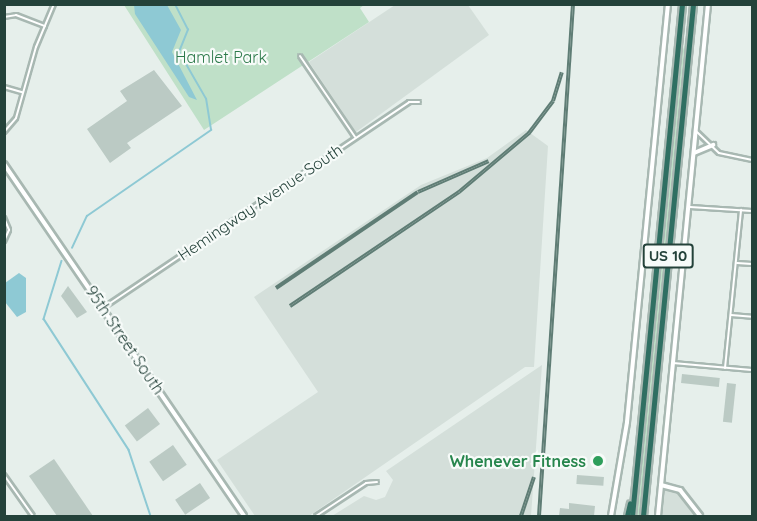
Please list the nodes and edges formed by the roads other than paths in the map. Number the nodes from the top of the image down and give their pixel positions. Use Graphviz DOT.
graph roads {
  1 [pos="54,4"];
  2 [pos="668,4"];
  3 [pos="682,4"];
  4 [pos="693,4"];
  5 [pos="708,4"];
  6 [pos="4,17"];
  7 [pos="45,26"];
  8 [pos="300,56"];
  9 [pos="4,87"];
  10 [pos="22,92"];
  11 [pos="419,102"];
  12 [pos="696,131"];
  13 [pos="4,132"];
  14 [pos="356,137"];
  15 [pos="713,145"];
  16 [pos="694,153"];
  17 [pos="753,160"];
  18 [pos="4,164"];
  19 [pos="688,207"];
  20 [pos="741,210"];
  21 [pos="753,211"];
  22 [pos="4,218"];
  23 [pos="4,241"];
  24 [pos="736,262"];
  25 [pos="753,264"];
  26 [pos="103,308"];
  27 [pos="731,315"];
  28 [pos="753,317"];
  29 [pos="673,363"];
  30 [pos="726,368"];
  31 [pos="753,370"];
  32 [pos="4,475"];
  33 [pos="377,482"];
  34 [pos="661,485"];
  35 [pos="33,516"];
  36 [pos="244,516"];
  37 [pos="316,516"];
  38 [pos="611,516"];
  39 [pos="630,516"];
  40 [pos="644,516"];
  41 [pos="658,516"];
  42 [pos="700,516"];
  1 -- 7 [label="street"];
  2 -- 38 [label="street"];
  3 -- 39 [label="highway, US 10"];
  4 -- 40 [label="highway, US 10"];
  5 -- 12 [label="street"];
  6 -- 7 [label="street"];
  7 -- 10 [label="street"];
  8 -- 14 [label="street"];
  9 -- 10 [label="street"];
  10 -- 13 [label="street"];
  11 -- 14 [label="street, Hemingway Avenue South"];
  12 -- 15 [label="street"];
  12 -- 16 [label="street"];
  14 -- 26 [label="street, Hemingway Avenue South"];
  15 -- 16 [label="street"];
  15 -- 17 [label="street"];
  16 -- 19 [label="street"];
  18 -- 26 [label="street, 95th Street South"];
  19 -- 20 [label="street"];
  19 -- 29 [label="street"];
  20 -- 21 [label="street"];
  20 -- 24 [label="street"];
  22 -- 23 [label="street"];
  24 -- 25 [label="street"];
  24 -- 27 [label="street"];
  26 -- 36 [label="street, 95th Street South"];
  27 -- 28 [label="street"];
  27 -- 30 [label="street"];
  29 -- 30 [label="street"];
  29 -- 34 [label="street"];
  30 -- 31 [label="street"];
  32 -- 35 [label="street"];
  33 -- 37 [label="street"];
  34 -- 41 [label="street"];
  34 -- 42 [label="street"];
}
